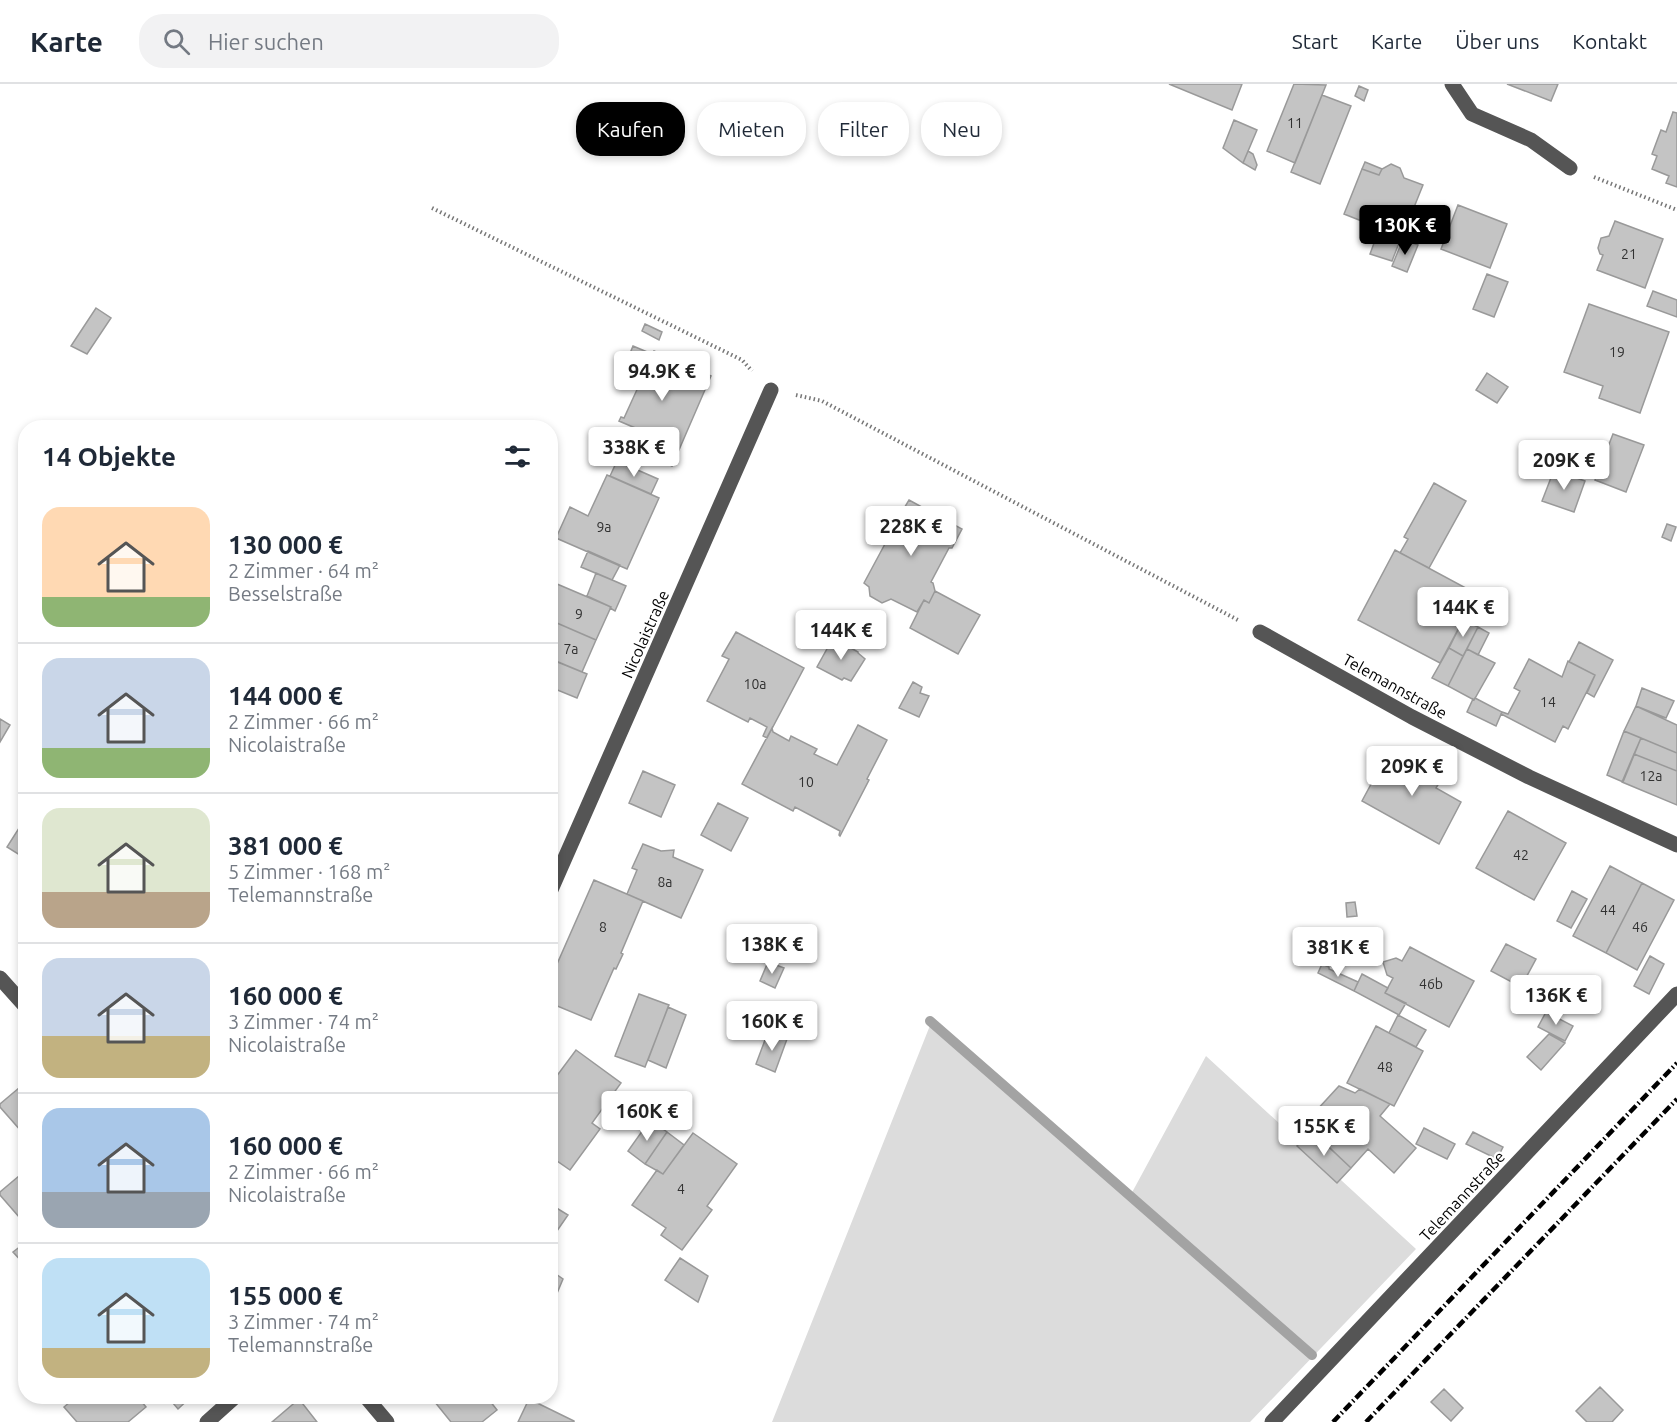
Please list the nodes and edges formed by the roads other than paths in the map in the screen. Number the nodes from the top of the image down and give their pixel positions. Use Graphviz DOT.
graph roads {
  1 [pos="1452,84"];
  2 [pos="1570,168"];
  3 [pos="771,390"];
  4 [pos="1260,632"];
  5 [pos="1677,845"];
  6 [pos="558,874"];
  7 [pos="0,978"];
  8 [pos="1677,994"];
  9 [pos="18,998"];
  10 [pos="227,1404"];
  11 [pos="372,1404"];
  12 [pos="207,1422"];
  13 [pos="387,1422"];
  14 [pos="1272,1422"];
  1 -- 2 [label="street"];
  3 -- 6 [label="street, Nicolaistraße"];
  4 -- 5 [label="street, Telemannstraße"];
  7 -- 9 [label="street"];
  8 -- 14 [label="street, Telemannstraße"];
  10 -- 12 [label="street"];
  11 -- 13 [label="street"];
}
